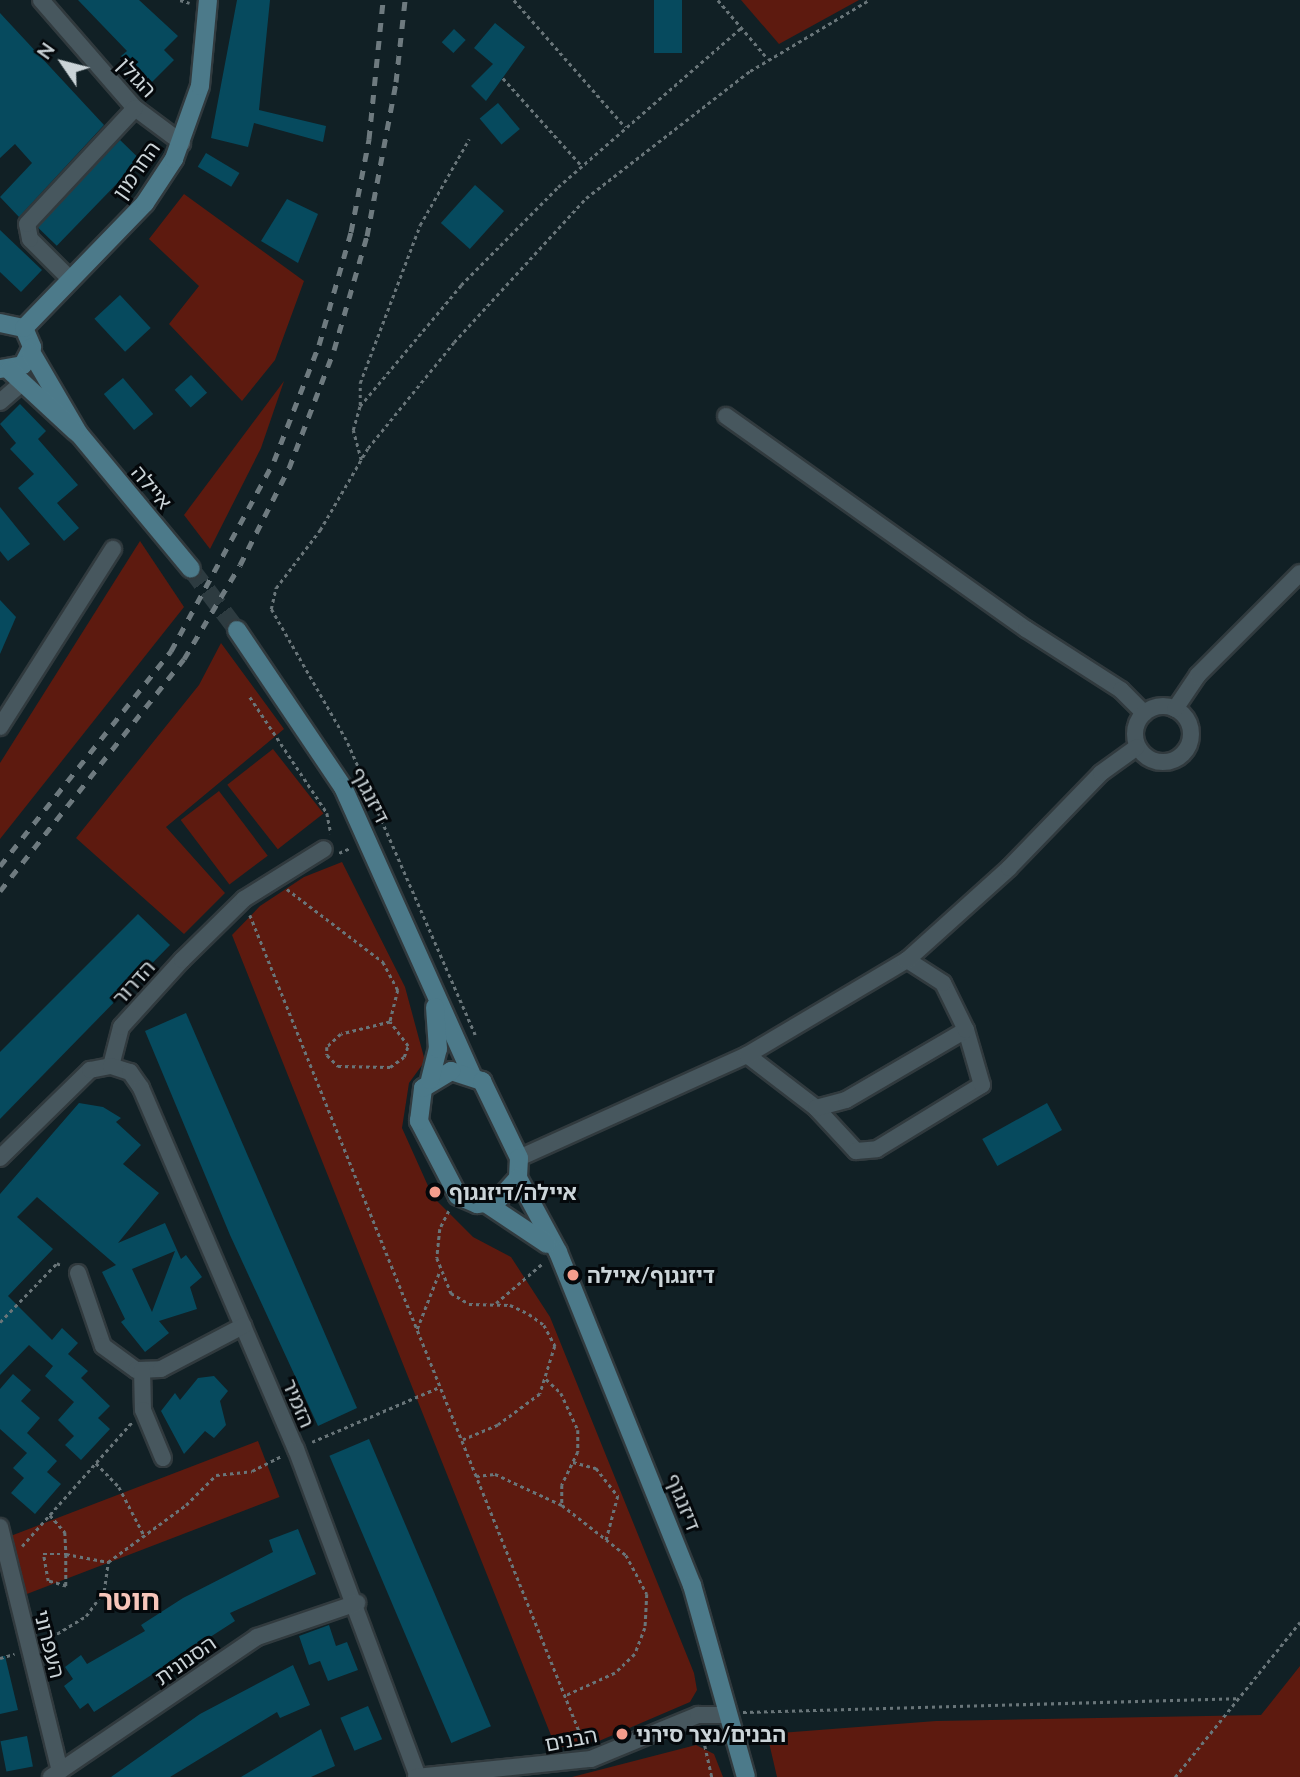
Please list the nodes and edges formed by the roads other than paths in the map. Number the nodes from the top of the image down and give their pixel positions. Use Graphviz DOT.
graph roads {
  1 [pos="41,0"];
  2 [pos="208,0"];
  3 [pos="135,108"];
  4 [pos="182,143"];
  5 [pos="71,280"];
  6 [pos="1,321"];
  7 [pos="24,328"];
  8 [pos="31,352"];
  9 [pos="4,370"];
  10 [pos="22,383"];
  11 [pos="0,402"];
  12 [pos="726,416"];
  13 [pos="79,434"];
  14 [pos="113,549"];
  15 [pos="191,569"];
  16 [pos="1300,573"];
  17 [pos="237,630"];
  18 [pos="1175,709"];
  19 [pos="1144,713"];
  20 [pos="0,727"];
  21 [pos="1138,747"];
  22 [pos="324,849"];
  23 [pos="907,960"];
  24 [pos="434,996"];
  25 [pos="966,1030"];
  26 [pos="747,1055"];
  27 [pos="111,1066"];
  28 [pos="472,1075"];
  29 [pos="430,1080"];
  30 [pos="816,1108"];
  31 [pos="0,1158"];
  32 [pos="519,1158"];
  33 [pos="518,1178"];
  34 [pos="487,1204"];
  35 [pos="558,1252"];
  36 [pos="78,1273"];
  37 [pos="243,1326"];
  38 [pos="142,1370"];
  39 [pos="163,1458"];
  40 [pos="0,1527"];
  41 [pos="357,1603"];
  42 [pos="726,1715"];
  43 [pos="55,1774"];
  44 [pos="417,1777"];
  45 [pos="746,1777"];
  1 -- 3 [label="street, הגולן"];
  2 -- 4 [label="street, החרמון"];
  3 -- 4 [label="street, הגולן"];
  3 -- 5 [label="street"];
  4 -- 5 [label="street, החרמון"];
  5 -- 7 [label="street, החרמון"];
  6 -- 7 [label="street"];
  7 -- 8 [label="street, איילה"];
  8 -- 9 [label="street"];
  8 -- 13 [label="street, איילה"];
  9 -- 10 [label="street, איילה"];
  10 -- 11 [label="street"];
  10 -- 13 [label="street, איילה"];
  12 -- 19 [label="street"];
  13 -- 15 [label="street, איילה"];
  14 -- 20 [label="street"];
  16 -- 18 [label="street"];
  17 -- 24 [label="street, דיזנגוף"];
  18 -- 19 [label="street"];
  18 -- 21 [label="street"];
  19 -- 21 [label="street"];
  21 -- 23 [label="street"];
  22 -- 27 [label="street, הדרור"];
  23 -- 25 [label="street"];
  23 -- 26 [label="street"];
  24 -- 28 [label="street, דיזנגוף"];
  24 -- 29 [label="street, דיזנגוף"];
  25 -- 30 [label="street"];
  25 -- 30 [label="street"];
  26 -- 30 [label="street"];
  26 -- 32 [label="street"];
  27 -- 31 [label="street"];
  27 -- 37 [label="street, הזמיר"];
  28 -- 29 [label="street"];
  28 -- 32 [label="street, דיזנגוף"];
  29 -- 34 [label="street, דיזנגוף"];
  32 -- 33 [label="street"];
  33 -- 34 [label="street"];
  33 -- 35 [label="street, דיזנגוף"];
  34 -- 35 [label="street"];
  35 -- 42 [label="street, דיזנגוף"];
  36 -- 38 [label="street"];
  37 -- 38 [label="street"];
  37 -- 41 [label="street, הזמיר"];
  38 -- 39 [label="street"];
  40 -- 43 [label="street, העפרוני"];
  41 -- 43 [label="street, הסנונית"];
  41 -- 44 [label="street, הזמיר"];
  42 -- 44 [label="street, הבנים"];
  42 -- 45 [label="street, דיזנגוף"];
}
